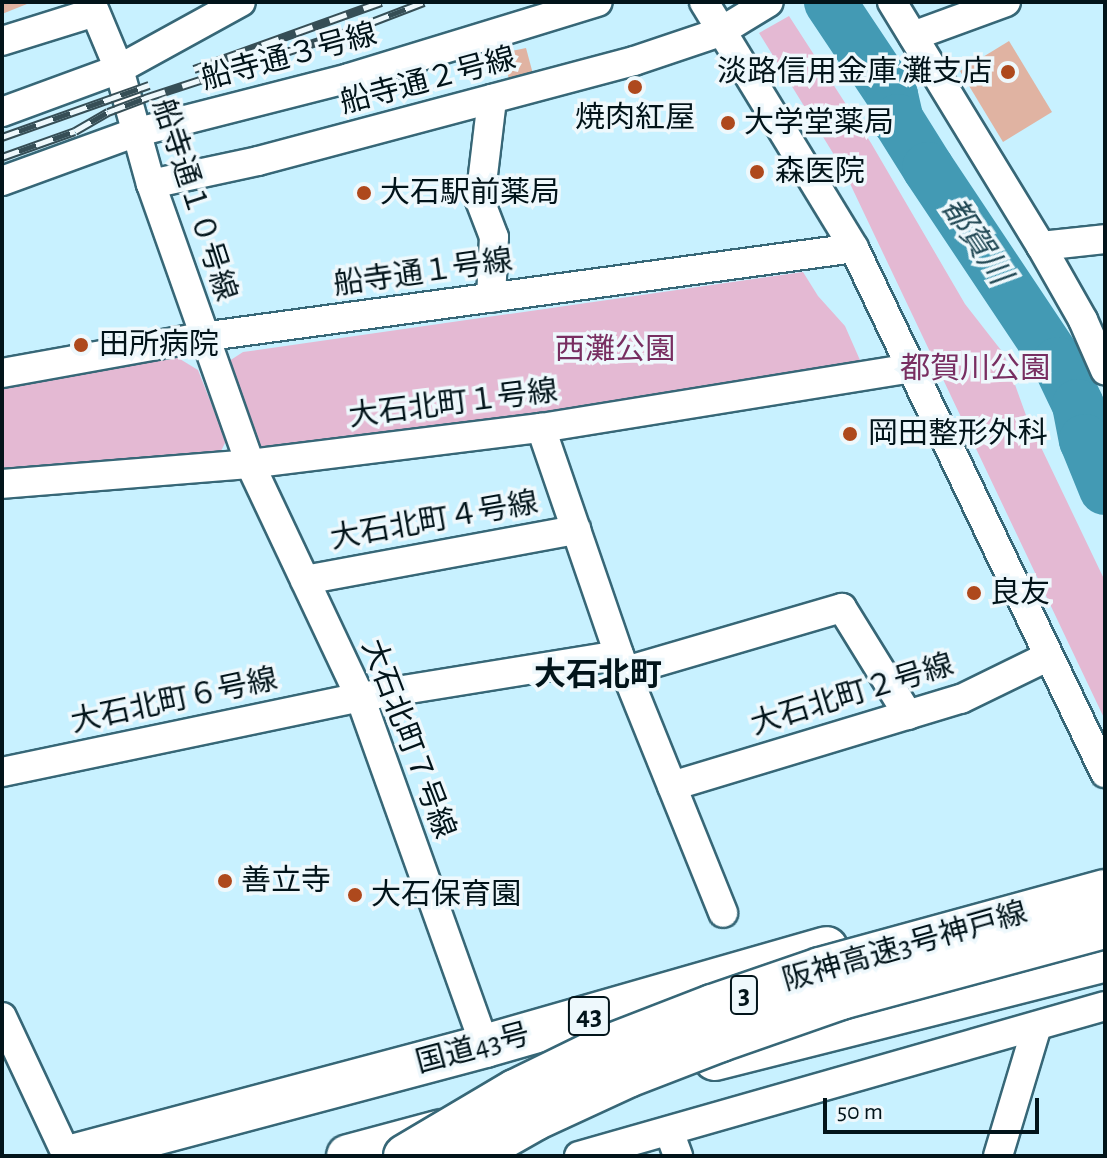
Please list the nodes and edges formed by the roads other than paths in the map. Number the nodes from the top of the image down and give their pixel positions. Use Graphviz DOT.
graph roads {
  1 [pos="241,2"];
  2 [pos="598,2"];
  3 [pos="704,2"];
  4 [pos="769,2"];
  5 [pos="892,2"];
  6 [pos="1006,2"];
  7 [pos="93,7"];
  8 [pos="720,32"];
  9 [pos="913,36"];
  10 [pos="2,41"];
  11 [pos="119,69"];
  12 [pos="492,99"];
  13 [pos="2,112"];
  14 [pos="134,133"];
  15 [pos="2,181"];
  16 [pos="151,184"];
  17 [pos="1105,239"];
  18 [pos="1041,246"];
  19 [pos="854,248"];
  20 [pos="491,298"];
  21 [pos="202,337"];
  22 [pos="911,368"];
  23 [pos="1105,370"];
  24 [pos="2,373"];
  25 [pos="541,428"];
  26 [pos="250,464"];
  27 [pos="2,484"];
  28 [pos="576,530"];
  29 [pos="305,580"];
  30 [pos="1047,657"];
  31 [pos="623,663"];
  32 [pos="360,697"];
  33 [pos="908,715"];
  34 [pos="2,772"];
  35 [pos="1105,773"];
  36 [pos="672,786"];
  37 [pos="1105,872"];
  38 [pos="1105,891"];
  39 [pos="723,913"];
  40 [pos="1105,927"];
  41 [pos="1105,960"];
  42 [pos="1105,1006"];
  43 [pos="2,1017"];
  44 [pos="1037,1026"];
  45 [pos="485,1046"];
  46 [pos="673,1143"];
  47 [pos="382,1154"];
  48 [pos="69,1156"];
  49 [pos="470,1156"];
  50 [pos="579,1156"];
  51 [pos="998,1156"];
  1 -- 11 [label="street"];
  2 -- 14 [label="street, 船寺通３号線"];
  3 -- 8 [label="street"];
  4 -- 8 [label="street, 船寺通２号線"];
  5 -- 9 [label="street"];
  6 -- 9 [label="street"];
  7 -- 10 [label="street"];
  7 -- 11 [label="street, 船寺通１０号線"];
  8 -- 12 [label="street, 船寺通２号線"];
  8 -- 19 [label="street"];
  9 -- 18 [label="street"];
  11 -- 13 [label="street"];
  11 -- 14 [label="street, 船寺通１０号線"];
  12 -- 16 [label="street, 船寺通２号線"];
  12 -- 20 [label="street"];
  14 -- 15 [label="street, 船寺通３号線"];
  14 -- 16 [label="street, 船寺通１０号線"];
  16 -- 21 [label="street, 船寺通１０号線"];
  17 -- 18 [label="street"];
  18 -- 23 [label="street"];
  19 -- 20 [label="street, 船寺通１号線"];
  19 -- 22 [label="street"];
  20 -- 21 [label="street, 船寺通１号線"];
  21 -- 24 [label="street, 船寺通１号線"];
  21 -- 26 [label="street, 船寺通１０号線"];
  22 -- 25 [label="street, 大石北町１号線"];
  22 -- 30 [label="street"];
  25 -- 26 [label="street, 大石北町１号線"];
  25 -- 28 [label="street"];
  26 -- 27 [label="street, 大石北町１号線"];
  26 -- 29 [label="street, 大石北町７号線"];
  28 -- 29 [label="street, 大石北町４号線"];
  28 -- 31 [label="street"];
  29 -- 32 [label="street, 大石北町７号線"];
  30 -- 33 [label="street, 大石北町２号線"];
  30 -- 35 [label="street"];
  31 -- 32 [label="street, 大石北町６号線"];
  31 -- 33 [label="street, 大石北町６号線"];
  31 -- 36 [label="street"];
  32 -- 34 [label="street, 大石北町６号線"];
  32 -- 45 [label="street, 大石北町７号線"];
  33 -- 36 [label="street, 大石北町２号線"];
  36 -- 39 [label="street"];
  37 -- 45 [label="highway, 国道43号 / 43"];
  38 -- 47 [label="highway, 阪神高速3号神戸線 / 3, bridge"];
  40 -- 49 [label="highway, 阪神高速3号神戸線 / 3, bridge"];
  41 -- 47 [label="highway, 43"];
  42 -- 44 [label="street"];
  43 -- 48 [label="street"];
  44 -- 46 [label="street"];
  44 -- 51 [label="street"];
  45 -- 48 [label="highway, 国道43号 / 43"];
  46 -- 50 [label="street"];
}
